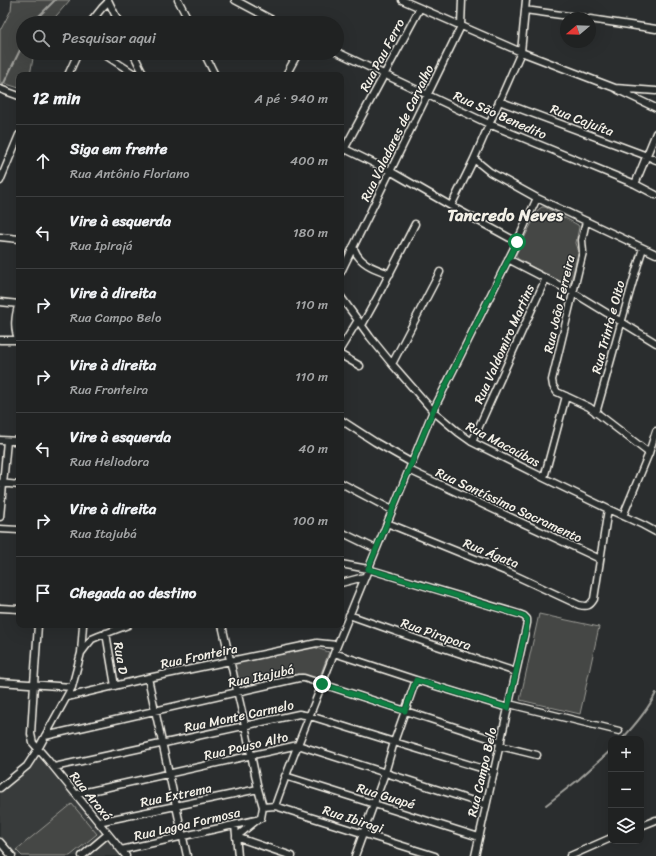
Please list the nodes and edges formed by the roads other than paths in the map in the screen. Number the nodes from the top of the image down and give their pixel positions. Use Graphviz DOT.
graph roads {
  1 [pos="178,0"];
  2 [pos="235,0"];
  3 [pos="402,0"];
  4 [pos="462,0"];
  5 [pos="526,0"];
  6 [pos="108,1"];
  7 [pos="411,2"];
  8 [pos="420,8"];
  9 [pos="525,10"];
  10 [pos="560,15"];
  11 [pos="96,16"];
  12 [pos="116,16"];
  13 [pos="186,16"];
  14 [pos="265,16"];
  15 [pos="596,20"];
  16 [pos="461,26"];
  17 [pos="656,29"];
  18 [pos="521,52"];
  19 [pos="344,55"];
  20 [pos="75,60"];
  21 [pos="113,60"];
  22 [pos="137,60"];
  23 [pos="208,60"];
  24 [pos="294,60"];
  25 [pos="69,72"];
  26 [pos="131,72"];
  27 [pos="143,72"];
  28 [pos="214,72"];
  29 [pos="288,72"];
  30 [pos="385,75"];
  31 [pos="615,88"];
  32 [pos="0,89"];
  33 [pos="656,91"];
  34 [pos="16,95"];
  35 [pos="428,95"];
  36 [pos="499,101"];
  37 [pos="656,108"];
  38 [pos="489,124"];
  39 [pos="656,133"];
  40 [pos="344,146"];
  41 [pos="344,148"];
  42 [pos="16,149"];
  43 [pos="647,156"];
  44 [pos="474,159"];
  45 [pos="656,160"];
  46 [pos="390,171"];
  47 [pos="0,181"];
  48 [pos="635,184"];
  49 [pos="656,196"];
  50 [pos="537,198"];
  51 [pos="451,206"];
  52 [pos="586,221"];
  53 [pos="415,224"];
  54 [pos="0,237"];
  55 [pos="16,238"];
  56 [pos="517,242"];
  57 [pos="353,247"];
  58 [pos="643,248"];
  59 [pos="656,254"];
  60 [pos="508,259"];
  61 [pos="344,266"];
  62 [pos="440,272"];
  63 [pos="390,274"];
  64 [pos="546,278"];
  65 [pos="574,292"];
  66 [pos="344,301"];
  67 [pos="0,302"];
  68 [pos="16,304"];
  69 [pos="16,318"];
  70 [pos="360,322"];
  71 [pos="622,322"];
  72 [pos="16,332"];
  73 [pos="0,340"];
  74 [pos="16,340"];
  75 [pos="656,343"];
  76 [pos="344,344"];
  77 [pos="344,357"];
  78 [pos="392,364"];
  79 [pos="360,366"];
  80 [pos="566,396"];
  81 [pos="433,411"];
  82 [pos="596,413"];
  83 [pos="344,422"];
  84 [pos="656,432"];
  85 [pos="3,440"];
  86 [pos="16,442"];
  87 [pos="472,442"];
  88 [pos="649,453"];
  89 [pos="412,463"];
  90 [pos="409,470"];
  91 [pos="544,478"];
  92 [pos="1,484"];
  93 [pos="16,485"];
  94 [pos="344,485"];
  95 [pos="608,509"];
  96 [pos="392,510"];
  97 [pos="623,516"];
  98 [pos="0,517"];
  99 [pos="387,523"];
  100 [pos="0,529"];
  101 [pos="16,530"];
  102 [pos="656,532"];
  103 [pos="344,533"];
  104 [pos="376,549"];
  105 [pos="600,559"];
  106 [pos="344,565"];
  107 [pos="368,569"];
  108 [pos="364,577"];
  109 [pos="344,582"];
  110 [pos="0,608"];
  111 [pos="16,609"];
  112 [pos="350,615"];
  113 [pos="38,628"];
  114 [pos="83,628"];
  115 [pos="119,628"];
  116 [pos="223,628"];
  117 [pos="106,633"];
  118 [pos="337,645"];
  119 [pos="81,653"];
  120 [pos="334,653"];
  121 [pos="230,661"];
  122 [pos="516,672"];
  123 [pos="148,678"];
  124 [pos="416,680"];
  125 [pos="0,682"];
  126 [pos="34,684"];
  127 [pos="322,684"];
  128 [pos="115,686"];
  129 [pos="72,687"];
  130 [pos="237,692"];
  131 [pos="67,697"];
  132 [pos="508,706"];
  133 [pos="405,711"];
  134 [pos="155,712"];
  135 [pos="310,716"];
  136 [pos="245,725"];
  137 [pos="619,731"];
  138 [pos="45,736"];
  139 [pos="394,742"];
  140 [pos="162,743"];
  141 [pos="500,744"];
  142 [pos="298,745"];
  143 [pos="37,748"];
  144 [pos="537,755"];
  145 [pos="251,756"];
  146 [pos="54,768"];
  147 [pos="494,772"];
  148 [pos="385,773"];
  149 [pos="169,774"];
  150 [pos="285,776"];
  151 [pos="0,788"];
  152 [pos="258,789"];
  153 [pos="76,794"];
  154 [pos="374,804"];
  155 [pos="486,805"];
  156 [pos="176,806"];
  157 [pos="275,806"];
  158 [pos="263,807"];
  159 [pos="257,820"];
  160 [pos="656,820"];
  161 [pos="98,822"];
  162 [pos="235,825"];
  163 [pos="644,825"];
  164 [pos="108,834"];
  165 [pos="363,834"];
  166 [pos="183,837"];
  167 [pos="236,837"];
  168 [pos="479,837"];
  169 [pos="608,839"];
  170 [pos="1,846"];
  171 [pos="121,850"];
  172 [pos="12,856"];
  173 [pos="82,856"];
  174 [pos="126,856"];
  175 [pos="187,856"];
  176 [pos="238,856"];
  177 [pos="292,856"];
  178 [pos="355,856"];
  179 [pos="435,856"];
  180 [pos="475,856"];
  181 [pos="570,856"];
  1 -- 13 [label="street"];
  2 -- 14 [label="street"];
  3 -- 7 [label="street"];
  4 -- 16 [label="street, Rua Valadares de Carvalho"];
  5 -- 9 [label="street"];
  6 -- 11 [label="street"];
  6 -- 12 [label="street"];
  7 -- 8 [label="street"];
  8 -- 16 [label="street"];
  8 -- 30 [label="street, Rua Pau Ferro"];
  9 -- 10 [label="street"];
  9 -- 18 [label="street"];
  15 -- 17 [label="street"];
  16 -- 18 [label="street"];
  16 -- 35 [label="street, Rua Valadares de Carvalho"];
  18 -- 31 [label="street"];
  18 -- 36 [label="street"];
  19 -- 30 [label="street, Rua São Benedito"];
  20 -- 25 [label="street"];
  21 -- 26 [label="street"];
  22 -- 27 [label="street"];
  23 -- 28 [label="street"];
  24 -- 29 [label="street"];
  30 -- 35 [label="street, Rua São Benedito"];
  30 -- 40 [label="street, Rua Pau Ferro"];
  31 -- 33 [label="street"];
  31 -- 37 [label="street"];
  32 -- 34 [label="street"];
  35 -- 38 [label="street, Rua São Benedito"];
  35 -- 46 [label="street, Rua Valadares de Carvalho"];
  36 -- 38 [label="street"];
  36 -- 43 [label="street, Rua Cajuíta"];
  38 -- 44 [label="street"];
  38 -- 48 [label="street, Rua São Benedito"];
  39 -- 43 [label="street"];
  41 -- 46 [label="street"];
  42 -- 47 [label="street"];
  43 -- 45 [label="street, Rua Cajuíta"];
  43 -- 48 [label="street"];
  44 -- 50 [label="street"];
  44 -- 51 [label="street"];
  46 -- 51 [label="street"];
  46 -- 57 [label="street, Rua Valadares de Carvalho"];
  48 -- 49 [label="street, Rua São Benedito"];
  50 -- 52 [label="street"];
  50 -- 56 [label="street"];
  51 -- 56 [label="street"];
  52 -- 58 [label="street"];
  52 -- 65 [label="street, Rua João Ferreira"];
  53 -- 63 [label="street"];
  54 -- 55 [label="street"];
  56 -- 60 [label="street"];
  57 -- 61 [label="street, Rua Valadares de Carvalho"];
  57 -- 63 [label="street"];
  58 -- 59 [label="street"];
  58 -- 71 [label="street, Rua Trinta e Oito"];
  60 -- 64 [label="street"];
  60 -- 81 [label="street"];
  62 -- 78 [label="street"];
  63 -- 70 [label="street"];
  64 -- 65 [label="street"];
  64 -- 87 [label="street, Rua Valdomiro Martins"];
  65 -- 71 [label="street"];
  65 -- 80 [label="street, Rua João Ferreira"];
  66 -- 70 [label="street, Rua Macaúbas"];
  67 -- 68 [label="street"];
  69 -- 72 [label="street"];
  70 -- 76 [label="street"];
  70 -- 78 [label="street, Rua Macaúbas"];
  71 -- 75 [label="street"];
  71 -- 82 [label="street, Rua Trinta e Oito"];
  73 -- 74 [label="street"];
  77 -- 79 [label="street"];
  78 -- 81 [label="street, Rua Macaúbas"];
  80 -- 82 [label="street"];
  80 -- 91 [label="street"];
  81 -- 87 [label="street, Rua Macaúbas"];
  81 -- 89 [label="street"];
  82 -- 88 [label="street"];
  83 -- 89 [label="street"];
  84 -- 88 [label="street"];
  85 -- 86 [label="street"];
  85 -- 92 [label="street"];
  87 -- 91 [label="street, Rua Macaúbas"];
  88 -- 97 [label="street"];
  89 -- 90 [label="street"];
  90 -- 96 [label="street"];
  90 -- 105 [label="street, Rua Santíssimo Sacramento"];
  91 -- 95 [label="street, Rua Macaúbas"];
  92 -- 93 [label="street"];
  92 -- 98 [label="street"];
  94 -- 96 [label="street"];
  95 -- 97 [label="street, Rua Macaúbas"];
  95 -- 105 [label="street"];
  96 -- 99 [label="street"];
  97 -- 102 [label="street, Rua Macaúbas"];
  99 -- 104 [label="street"];
  99 -- 105 [label="street, Rua Ágata"];
  100 -- 101 [label="street"];
  103 -- 104 [label="street"];
  104 -- 107 [label="street"];
  106 -- 107 [label="street"];
  107 -- 108 [label="street"];
  107 -- 122 [label="street, Rua Campo Belo"];
  108 -- 109 [label="street"];
  108 -- 112 [label="street"];
  110 -- 111 [label="street"];
  112 -- 118 [label="street"];
  112 -- 122 [label="street, Rua Pirapora"];
  113 -- 126 [label="street"];
  114 -- 119 [label="street"];
  115 -- 117 [label="street"];
  116 -- 121 [label="street"];
  117 -- 119 [label="street"];
  117 -- 128 [label="street, Rua D"];
  118 -- 120 [label="street"];
  118 -- 121 [label="street, Rua Fronteira"];
  119 -- 129 [label="street"];
  120 -- 124 [label="street"];
  120 -- 127 [label="street"];
  121 -- 123 [label="street, Rua Fronteira"];
  121 -- 130 [label="street"];
  122 -- 132 [label="street, Rua Campo Belo"];
  123 -- 128 [label="street, Rua Fronteira"];
  123 -- 134 [label="street"];
  124 -- 132 [label="street"];
  124 -- 133 [label="street"];
  125 -- 126 [label="street"];
  126 -- 129 [label="street"];
  126 -- 143 [label="street"];
  127 -- 130 [label="street, Rua Itajubá"];
  127 -- 133 [label="street, Rua Itajubá"];
  127 -- 135 [label="street"];
  128 -- 131 [label="street, Rua Fronteira"];
  129 -- 131 [label="street"];
  130 -- 134 [label="street, Rua Itajubá"];
  130 -- 136 [label="street"];
  131 -- 138 [label="street"];
  132 -- 137 [label="street"];
  132 -- 141 [label="street, Rua Campo Belo"];
  133 -- 139 [label="street"];
  133 -- 141 [label="street, Rua Itajubá"];
  134 -- 138 [label="street, Rua Itajubá"];
  134 -- 140 [label="street"];
  135 -- 136 [label="street, Rua Monte Carmelo"];
  135 -- 139 [label="street, Rua Monte Carmelo"];
  135 -- 142 [label="street"];
  136 -- 140 [label="street, Rua Monte Carmelo"];
  136 -- 145 [label="street"];
  138 -- 143 [label="street"];
  139 -- 147 [label="street, Rua Monte Carmelo"];
  139 -- 148 [label="street"];
  140 -- 146 [label="street, Rua Monte Carmelo"];
  140 -- 149 [label="street"];
  141 -- 144 [label="street, Rua Itajubá"];
  141 -- 147 [label="street, Rua Campo Belo"];
  142 -- 145 [label="street, Rua Pouso Alto"];
  142 -- 148 [label="street, Rua Pouso Alto"];
  142 -- 150 [label="street"];
  143 -- 146 [label="street, Rua Araxá"];
  143 -- 151 [label="street"];
  145 -- 149 [label="street, Rua Pouso Alto"];
  145 -- 152 [label="street"];
  146 -- 153 [label="street, Rua Araxá"];
  147 -- 155 [label="street, Rua Campo Belo"];
  148 -- 154 [label="street"];
  148 -- 155 [label="street, Rua Pouso Alto"];
  149 -- 153 [label="street, Rua Pouso Alto"];
  149 -- 156 [label="street"];
  150 -- 154 [label="street, Rua Guapé"];
  150 -- 157 [label="street"];
  152 -- 156 [label="street, Rua Extrema"];
  152 -- 158 [label="street"];
  153 -- 161 [label="street, Rua Araxá"];
  154 -- 165 [label="street"];
  154 -- 168 [label="street, Rua Guapé"];
  155 -- 168 [label="street, Rua Campo Belo"];
  156 -- 161 [label="street, Rua Extrema"];
  156 -- 166 [label="street"];
  157 -- 158 [label="street, Rua Ibiragi"];
  157 -- 165 [label="street, Rua Ibiragi"];
  158 -- 159 [label="street"];
  159 -- 162 [label="street, Rua Lagoa Formosa"];
  159 -- 167 [label="street"];
  160 -- 163 [label="street"];
  161 -- 164 [label="street, Rua Araxá"];
  162 -- 166 [label="street, Rua Lagoa Formosa"];
  162 -- 167 [label="street"];
  164 -- 171 [label="street, Rua Araxá"];
  164 -- 173 [label="street"];
  165 -- 178 [label="street"];
  165 -- 179 [label="street, Rua Ibiragi"];
  166 -- 171 [label="street, Rua Lagoa Formosa"];
  166 -- 175 [label="street"];
  167 -- 176 [label="street"];
  167 -- 177 [label="street"];
  168 -- 180 [label="street, Rua Campo Belo"];
  169 -- 181 [label="street"];
  170 -- 172 [label="street"];
  171 -- 174 [label="street, Rua Araxá"];
}
